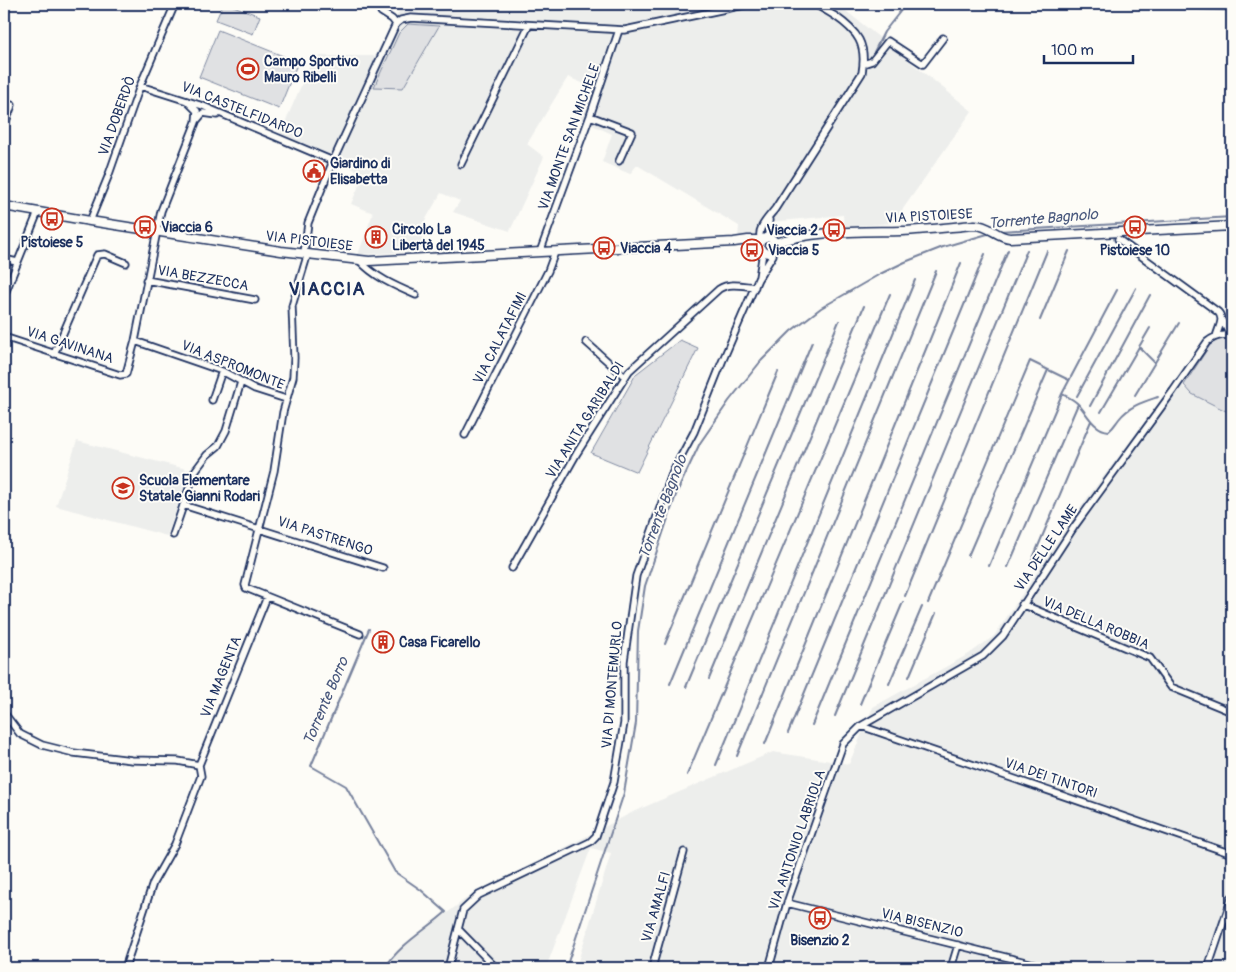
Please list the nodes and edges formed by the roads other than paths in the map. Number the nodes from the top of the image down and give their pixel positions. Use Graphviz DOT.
graph roads {
  1 [pos="175,4"];
  2 [pos="381,4"];
  3 [pos="749,4"];
  4 [pos="814,4"];
  5 [pos="396,24"];
  6 [pos="529,25"];
  7 [pos="619,30"];
  8 [pos="943,38"];
  9 [pos="863,64"];
  10 [pos="140,86"];
  11 [pos="186,101"];
  12 [pos="12,105"];
  13 [pos="227,116"];
  14 [pos="590,116"];
  15 [pos="196,122"];
  16 [pos="4,127"];
  17 [pos="333,161"];
  18 [pos="619,162"];
  19 [pos="461,164"];
  20 [pos="4,206"];
  21 [pos="38,212"];
  22 [pos="90,221"];
  23 [pos="1232,226"];
  24 [pos="156,231"];
  25 [pos="1118,239"];
  26 [pos="763,244"];
  27 [pos="774,247"];
  28 [pos="540,252"];
  29 [pos="555,252"];
  30 [pos="306,253"];
  31 [pos="4,260"];
  32 [pos="358,260"];
  33 [pos="17,262"];
  34 [pos="126,263"];
  35 [pos="758,279"];
  36 [pos="146,280"];
  37 [pos="755,288"];
  38 [pos="416,295"];
  39 [pos="4,296"];
  40 [pos="255,300"];
  41 [pos="1222,320"];
  42 [pos="1231,336"];
  43 [pos="4,337"];
  44 [pos="1213,338"];
  45 [pos="135,341"];
  46 [pos="586,342"];
  47 [pos="54,354"];
  48 [pos="222,371"];
  49 [pos="625,377"];
  50 [pos="241,382"];
  51 [pos="286,399"];
  52 [pos="212,400"];
  53 [pos="465,435"];
  54 [pos="184,505"];
  55 [pos="260,528"];
  56 [pos="172,535"];
  57 [pos="383,568"];
  58 [pos="512,568"];
  59 [pos="267,598"];
  60 [pos="1022,604"];
  61 [pos="360,634"];
  62 [pos="1232,712"];
  63 [pos="4,713"];
  64 [pos="861,726"];
  65 [pos="199,765"];
  66 [pos="684,852"];
  67 [pos="1232,854"];
  68 [pos="1232,897"];
  69 [pos="787,903"];
  70 [pos="458,929"];
  71 [pos="958,945"];
  72 [pos="125,968"];
  73 [pos="448,968"];
  74 [pos="496,968"];
  75 [pos="652,968"];
  76 [pos="769,968"];
  77 [pos="951,968"];
  78 [pos="1050,968"];
  79 [pos="1208,968"];
  1 -- 10 [label="street, VIA DOBERDÒ"];
  2 -- 5 [label="street"];
  3 -- 7 [label="street"];
  4 -- 9 [label="street"];
  5 -- 6 [label="street"];
  5 -- 17 [label="street"];
  6 -- 7 [label="street"];
  6 -- 19 [label="street"];
  7 -- 14 [label="street, VIA MONTE SAN MICHELE"];
  8 -- 9 [label="street"];
  9 -- 26 [label="street, VIA DI MONTEMURLO"];
  10 -- 11 [label="street, VIA CASTELFIDARDO"];
  10 -- 22 [label="street, VIA DOBERDÒ"];
  11 -- 13 [label="street, VIA CASTELFIDARDO"];
  11 -- 15 [label="street"];
  12 -- 16 [label="street"];
  13 -- 15 [label="street"];
  13 -- 17 [label="street, VIA CASTELFIDARDO"];
  14 -- 18 [label="street"];
  14 -- 28 [label="street, VIA MONTE SAN MICHELE"];
  15 -- 24 [label="street"];
  17 -- 30 [label="street"];
  20 -- 21 [label="main road, VIA PISTOIESE"];
  21 -- 22 [label="main road, VIA PISTOIESE"];
  21 -- 33 [label="street"];
  22 -- 24 [label="main road, VIA PISTOIESE"];
  23 -- 27 [label="main road, VIA PISTOIESE"];
  24 -- 30 [label="main road, VIA PISTOIESE"];
  24 -- 36 [label="street"];
  25 -- 41 [label="street"];
  26 -- 27 [label="main road"];
  26 -- 27 [label="main road, VIA PISTOIESE"];
  26 -- 29 [label="main road, VIA PISTOIESE"];
  26 -- 35 [label="street, VIA DI MONTEMURLO"];
  27 -- 35 [label="street, VIA DI MONTEMURLO"];
  28 -- 29 [label="main road, VIA PISTOIESE"];
  28 -- 32 [label="main road, VIA PISTOIESE"];
  29 -- 53 [label="street, VIA CALATAFIMI"];
  30 -- 32 [label="main road, VIA PISTOIESE"];
  30 -- 51 [label="street"];
  31 -- 33 [label="street"];
  32 -- 38 [label="street"];
  33 -- 39 [label="street"];
  34 -- 47 [label="street"];
  35 -- 37 [label="street, VIA DI MONTEMURLO"];
  36 -- 40 [label="street, VIA BEZZECCA"];
  36 -- 45 [label="street"];
  37 -- 49 [label="street, VIA ANITA GARIBALDI"];
  37 -- 70 [label="street, VIA DI MONTEMURLO"];
  41 -- 42 [label="street"];
  41 -- 44 [label="street, VIA DELLE LAME"];
  42 -- 44 [label="street"];
  43 -- 47 [label="street, VIA GAVINANA"];
  44 -- 60 [label="street, VIA DELLE LAME"];
  45 -- 47 [label="street, VIA GAVINANA"];
  45 -- 48 [label="street, VIA ASPROMONTE"];
  46 -- 49 [label="street"];
  48 -- 50 [label="street, VIA ASPROMONTE"];
  48 -- 52 [label="street"];
  49 -- 58 [label="street, VIA ANITA GARIBALDI"];
  50 -- 51 [label="street, VIA ASPROMONTE"];
  50 -- 54 [label="street"];
  51 -- 55 [label="street"];
  54 -- 55 [label="street, VIA PASTRENGO"];
  54 -- 56 [label="street"];
  55 -- 57 [label="street, VIA PASTRENGO"];
  55 -- 59 [label="street"];
  59 -- 61 [label="street"];
  59 -- 65 [label="street, VIA MAGENTA"];
  60 -- 62 [label="street, VIA DELLA ROBBIA"];
  60 -- 64 [label="street, VIA DELLE LAME"];
  63 -- 65 [label="street"];
  64 -- 67 [label="street, VIA DEI TINTORI"];
  64 -- 69 [label="street, VIA ANTONIO LABRIOLA"];
  65 -- 72 [label="street, VIA MAGENTA"];
  66 -- 75 [label="street, VIA AMALFI"];
  68 -- 79 [label="street"];
  69 -- 71 [label="street, VIA BISENZIO"];
  69 -- 76 [label="street, VIA ANTONIO LABRIOLA"];
  70 -- 73 [label="street"];
  70 -- 74 [label="street"];
  71 -- 77 [label="street"];
  71 -- 78 [label="street, VIA BISENZIO"];
}
